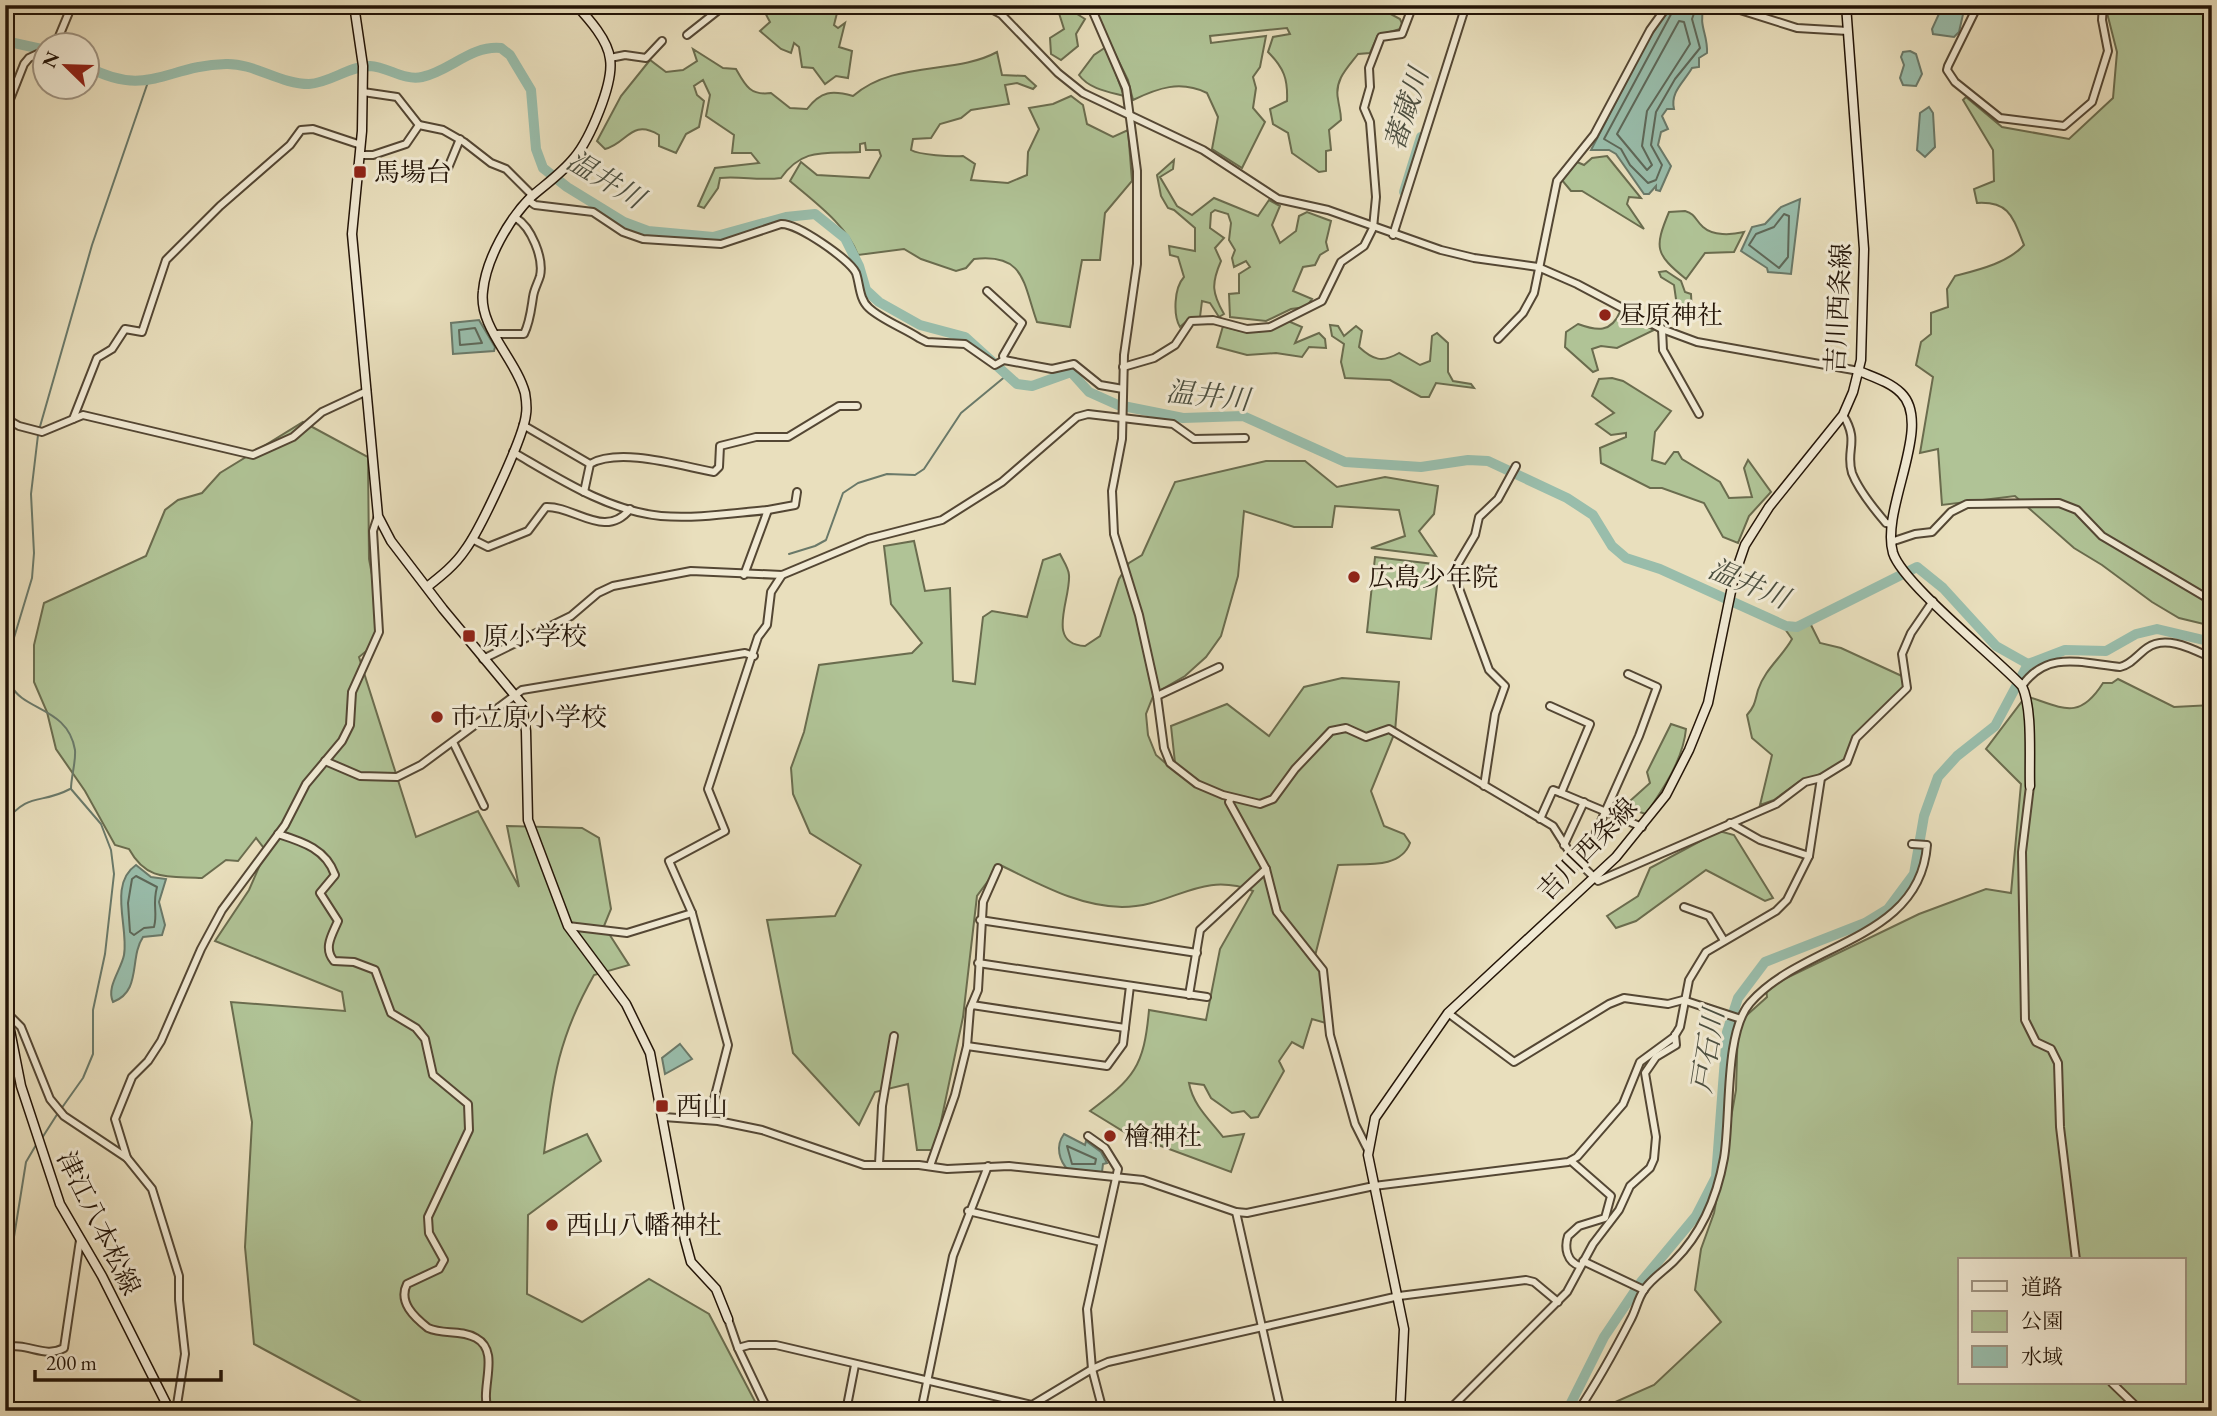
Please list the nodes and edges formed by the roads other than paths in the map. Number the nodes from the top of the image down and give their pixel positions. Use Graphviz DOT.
graph roads {
  1 [pos="72,5"];
  2 [pos="354,5"];
  3 [pos="576,5"];
  4 [pos="725,5"];
  5 [pos="984,5"];
  6 [pos="1090,5"];
  7 [pos="1413,5"];
  8 [pos="1466,5"];
  9 [pos="1668,5"];
  10 [pos="1710,5"];
  11 [pos="1846,5"];
  12 [pos="1978,5"];
  13 [pos="2103,5"];
  14 [pos="1848,31"];
  15 [pos="61,32"];
  16 [pos="687,35"];
  17 [pos="662,41"];
  18 [pos="32,57"];
  19 [pos="611,58"];
  20 [pos="363,92"];
  21 [pos="5,112"];
  22 [pos="1131,118"];
  23 [pos="419,125"];
  24 [pos="460,139"];
  25 [pos="361,145"];
  26 [pos="360,155"];
  27 [pos="448,168"];
  28 [pos="530,198"];
  29 [pos="516,218"];
  30 [pos="1373,228"];
  31 [pos="1393,235"];
  32 [pos="1538,267"];
  33 [pos="987,290"];
  34 [pos="1662,329"];
  35 [pos="495,334"];
  36 [pos="1498,339"];
  37 [pos="1004,360"];
  38 [pos="1124,367"];
  39 [pos="1859,371"];
  40 [pos="1123,389"];
  41 [pos="368,391"];
  42 [pos="857,406"];
  43 [pos="1699,414"];
  44 [pos="1843,415"];
  45 [pos="1124,417"];
  46 [pos="5,418"];
  47 [pos="73,419"];
  48 [pos="523,425"];
  49 [pos="1245,438"];
  50 [pos="513,453"];
  51 [pos="590,464"];
  52 [pos="1516,466"];
  53 [pos="583,492"];
  54 [pos="797,492"];
  55 [pos="630,509"];
  56 [pos="768,510"];
  57 [pos="378,516"];
  58 [pos="1891,524"];
  59 [pos="472,539"];
  60 [pos="1892,542"];
  61 [pos="744,575"];
  62 [pos="782,575"];
  63 [pos="427,587"];
  64 [pos="1933,601"];
  65 [pos="2212,601"];
  66 [pos="754,656"];
  67 [pos="2212,658"];
  68 [pos="483,659"];
  69 [pos="1219,667"];
  70 [pos="1628,674"];
  71 [pos="2022,686"];
  72 [pos="516,696"];
  73 [pos="1157,696"];
  74 [pos="1550,706"];
  75 [pos="453,742"];
  76 [pos="325,761"];
  77 [pos="1821,778"];
  78 [pos="1483,786"];
  79 [pos="2030,786"];
  80 [pos="1561,793"];
  81 [pos="1231,798"];
  82 [pos="1584,802"];
  83 [pos="484,806"];
  84 [pos="1607,811"];
  85 [pos="1540,819"];
  86 [pos="1730,823"];
  87 [pos="1642,827"];
  88 [pos="278,834"];
  89 [pos="1912,844"];
  90 [pos="1564,845"];
  91 [pos="1809,856"];
  92 [pos="1581,866"];
  93 [pos="998,868"];
  94 [pos="1266,869"];
  95 [pos="1595,877"];
  96 [pos="1684,907"];
  97 [pos="692,913"];
  98 [pos="980,920"];
  99 [pos="568,926"];
  100 [pos="1723,940"];
  101 [pos="1197,953"];
  102 [pos="978,963"];
  103 [pos="1130,986"];
  104 [pos="1189,995"];
  105 [pos="1207,997"];
  106 [pos="1683,1000"];
  107 [pos="972,1005"];
  108 [pos="6,1009"];
  109 [pos="1448,1013"];
  110 [pos="1738,1018"];
  111 [pos="1125,1028"];
  112 [pos="1675,1035"];
  113 [pos="894,1036"];
  114 [pos="967,1046"];
  115 [pos="710,1115"];
  116 [pos="664,1117"];
  117 [pos="1088,1136"];
  118 [pos="1368,1150"];
  119 [pos="127,1158"];
  120 [pos="1571,1161"];
  121 [pos="879,1164"];
  122 [pos="930,1166"];
  123 [pos="988,1166"];
  124 [pos="1117,1176"];
  125 [pos="1374,1186"];
  126 [pos="968,1211"];
  127 [pos="1236,1212"];
  128 [pos="80,1240"];
  129 [pos="1101,1242"];
  130 [pos="2076,1258"];
  131 [pos="1581,1264"];
  132 [pos="1644,1290"];
  133 [pos="1399,1296"];
  134 [pos="1558,1302"];
  135 [pos="728,1319"];
  136 [pos="1261,1329"];
  137 [pos="5,1348"];
  138 [pos="738,1348"];
  139 [pos="855,1365"];
  140 [pos="1092,1368"];
  141 [pos="927,1382"];
  142 [pos="2113,1384"];
  143 [pos="170,1411"];
  144 [pos="176,1411"];
  145 [pos="489,1411"];
  146 [pos="768,1411"];
  147 [pos="846,1411"];
  148 [pos="921,1411"];
  149 [pos="1103,1411"];
  150 [pos="1282,1411"];
  151 [pos="1400,1411"];
  152 [pos="1448,1411"];
  153 [pos="1578,1411"];
  154 [pos="2141,1411"];
  1 -- 15 [label="street"];
  2 -- 20 [label="street"];
  3 -- 19 [label="street"];
  4 -- 16 [label="street"];
  5 -- 22 [label="street"];
  6 -- 22 [label="street"];
  7 -- 30 [label="street"];
  8 -- 31 [label="street"];
  9 -- 32 [label="street"];
  10 -- 14 [label="street"];
  11 -- 14 [label="street, 吉川西条線"];
  12 -- 13 [label="street"];
  14 -- 39 [label="street, 吉川西条線"];
  17 -- 19 [label="street"];
  18 -- 21 [label="street"];
  19 -- 28 [label="street"];
  20 -- 23 [label="street"];
  20 -- 25 [label="street"];
  22 -- 30 [label="street"];
  22 -- 38 [label="street"];
  23 -- 24 [label="street"];
  23 -- 26 [label="street"];
  24 -- 27 [label="street"];
  24 -- 28 [label="street"];
  25 -- 26 [label="street"];
  25 -- 47 [label="street"];
  26 -- 41 [label="street"];
  28 -- 29 [label="street"];
  28 -- 37 [label="street"];
  29 -- 35 [label="street"];
  29 -- 35 [label="street"];
  30 -- 31 [label="street"];
  30 -- 38 [label="street"];
  31 -- 32 [label="street"];
  32 -- 34 [label="street"];
  32 -- 36 [label="street"];
  33 -- 37 [label="street"];
  34 -- 39 [label="street"];
  34 -- 43 [label="street"];
  35 -- 48 [label="street"];
  37 -- 40 [label="street"];
  38 -- 40 [label="street"];
  39 -- 44 [label="street, 吉川西条線"];
  39 -- 58 [label="street"];
  40 -- 45 [label="street"];
  41 -- 47 [label="street"];
  41 -- 57 [label="street"];
  42 -- 51 [label="street"];
  44 -- 58 [label="street"];
  44 -- 87 [label="street, 吉川西条線"];
  45 -- 49 [label="street"];
  45 -- 62 [label="street"];
  45 -- 73 [label="street"];
  46 -- 47 [label="street"];
  48 -- 50 [label="street"];
  48 -- 51 [label="street"];
  50 -- 53 [label="street"];
  50 -- 59 [label="street"];
  51 -- 53 [label="street"];
  52 -- 78 [label="street"];
  53 -- 55 [label="street"];
  54 -- 56 [label="street"];
  55 -- 56 [label="street"];
  55 -- 59 [label="street"];
  56 -- 61 [label="street"];
  57 -- 63 [label="street"];
  57 -- 76 [label="street"];
  58 -- 60 [label="street"];
  59 -- 63 [label="street"];
  60 -- 64 [label="street"];
  60 -- 65 [label="street"];
  61 -- 62 [label="street"];
  61 -- 68 [label="street"];
  62 -- 66 [label="street"];
  63 -- 68 [label="street"];
  64 -- 71 [label="street"];
  64 -- 77 [label="street"];
  66 -- 72 [label="street"];
  66 -- 97 [label="street"];
  67 -- 71 [label="street"];
  68 -- 72 [label="street"];
  69 -- 73 [label="street"];
  70 -- 84 [label="street"];
  71 -- 79 [label="street"];
  72 -- 75 [label="street"];
  72 -- 99 [label="street"];
  73 -- 81 [label="street"];
  74 -- 80 [label="street"];
  75 -- 76 [label="street"];
  75 -- 83 [label="street"];
  76 -- 88 [label="street"];
  77 -- 86 [label="street"];
  77 -- 91 [label="street"];
  78 -- 81 [label="street"];
  78 -- 85 [label="street"];
  79 -- 130 [label="street"];
  80 -- 82 [label="street"];
  80 -- 85 [label="street"];
  81 -- 94 [label="street"];
  82 -- 84 [label="street"];
  82 -- 90 [label="street"];
  84 -- 87 [label="street"];
  84 -- 92 [label="street"];
  85 -- 90 [label="street"];
  86 -- 91 [label="street"];
  86 -- 95 [label="street"];
  87 -- 95 [label="street, 吉川西条線"];
  88 -- 119 [label="street"];
  88 -- 145 [label="street"];
  89 -- 132 [label="street"];
  90 -- 92 [label="street"];
  91 -- 100 [label="street"];
  92 -- 95 [label="street"];
  93 -- 98 [label="street"];
  94 -- 101 [label="street"];
  94 -- 118 [label="street"];
  95 -- 109 [label="street, 吉川西条線"];
  96 -- 100 [label="street"];
  97 -- 99 [label="street"];
  97 -- 115 [label="street"];
  98 -- 101 [label="street"];
  98 -- 102 [label="street"];
  99 -- 116 [label="street"];
  100 -- 106 [label="street"];
  101 -- 104 [label="street"];
  102 -- 103 [label="street"];
  102 -- 107 [label="street"];
  103 -- 104 [label="street"];
  103 -- 111 [label="street"];
  104 -- 105 [label="street"];
  106 -- 109 [label="street"];
  106 -- 110 [label="street"];
  106 -- 112 [label="street"];
  107 -- 111 [label="street"];
  107 -- 114 [label="street"];
  108 -- 119 [label="street"];
  108 -- 128 [label="street, 津江八本松線"];
  109 -- 118 [label="street, 吉川西条線"];
  111 -- 114 [label="street"];
  112 -- 120 [label="street"];
  112 -- 131 [label="street"];
  113 -- 121 [label="street"];
  114 -- 122 [label="street"];
  116 -- 121 [label="street"];
  116 -- 135 [label="street"];
  117 -- 124 [label="street"];
  118 -- 125 [label="street, 吉川西条線"];
  119 -- 144 [label="street"];
  120 -- 125 [label="street"];
  120 -- 131 [label="street"];
  121 -- 122 [label="street"];
  122 -- 123 [label="street"];
  123 -- 124 [label="street"];
  123 -- 126 [label="street"];
  124 -- 127 [label="street"];
  124 -- 129 [label="street"];
  125 -- 127 [label="street"];
  125 -- 133 [label="street, 吉川西条線"];
  126 -- 129 [label="street"];
  126 -- 141 [label="street"];
  127 -- 136 [label="street"];
  128 -- 137 [label="street"];
  128 -- 143 [label="street, 津江八本松線"];
  129 -- 140 [label="street"];
  131 -- 132 [label="street"];
  131 -- 134 [label="street"];
  132 -- 153 [label="street"];
  133 -- 134 [label="street"];
  133 -- 136 [label="street"];
  133 -- 151 [label="street, 吉川西条線"];
  134 -- 152 [label="street"];
  135 -- 138 [label="street"];
  136 -- 140 [label="street"];
  136 -- 150 [label="street"];
  138 -- 139 [label="street"];
  138 -- 146 [label="street"];
  139 -- 141 [label="street"];
  139 -- 147 [label="street"];
  140 -- 141 [label="street"];
  140 -- 149 [label="street"];
  141 -- 148 [label="street"];
  142 -- 154 [label="street"];
}
